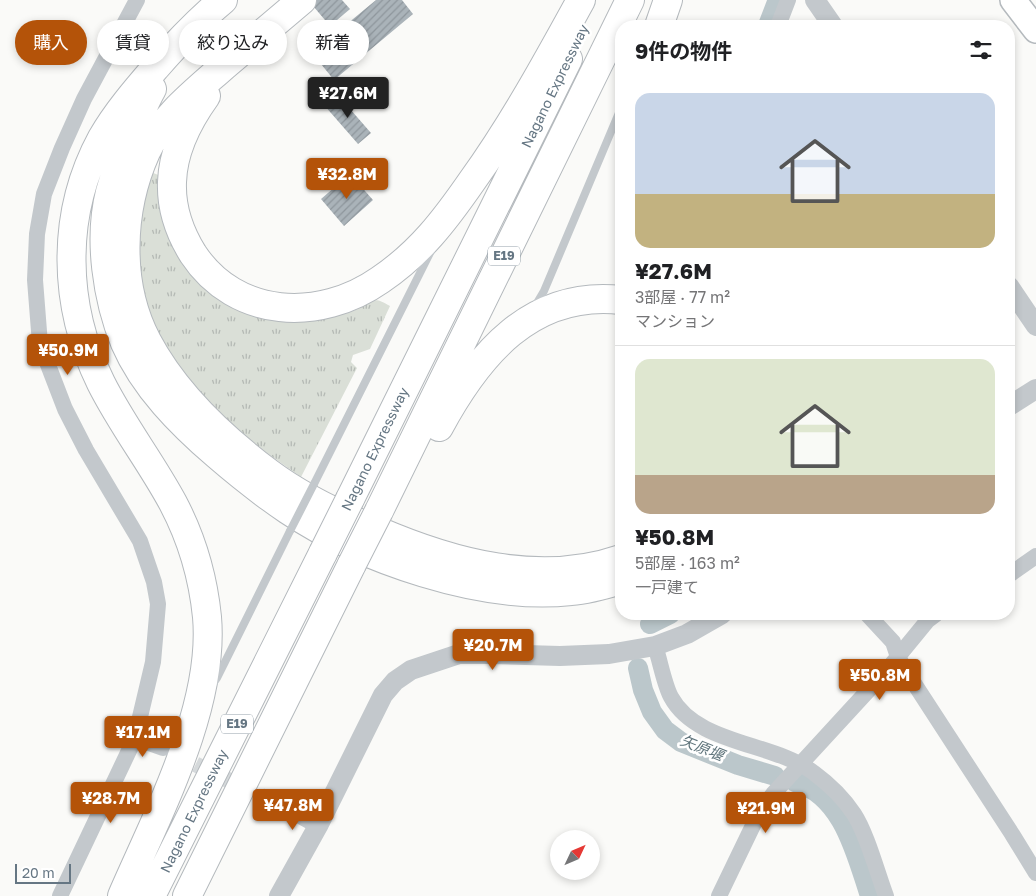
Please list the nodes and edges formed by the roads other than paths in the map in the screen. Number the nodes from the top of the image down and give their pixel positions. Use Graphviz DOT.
graph roads {
  1 [pos="137,0"];
  2 [pos="224,0"];
  3 [pos="302,0"];
  4 [pos="581,0"];
  5 [pos="597,0"];
  6 [pos="630,0"];
  7 [pos="668,0"];
  8 [pos="788,0"];
  9 [pos="816,0"];
  10 [pos="201,20"];
  11 [pos="279,20"];
  12 [pos="621,20"];
  13 [pos="661,20"];
  14 [pos="780,20"];
  15 [pos="829,20"];
  16 [pos="615,32"];
  17 [pos="179,42"];
  18 [pos="179,45"];
  19 [pos="226,65"];
  20 [pos="231,65"];
  21 [pos="615,122"];
  22 [pos="443,222"];
  23 [pos="1015,295"];
  24 [pos="615,299"];
  25 [pos="526,321"];
  26 [pos="1036,326"];
  27 [pos="1036,389"];
  28 [pos="1015,402"];
  29 [pos="386,515"];
  30 [pos="1036,556"];
  31 [pos="615,560"];
  32 [pos="1015,569"];
  33 [pos="615,582"];
  34 [pos="712,620"];
  35 [pos="873,620"];
  36 [pos="930,620"];
  37 [pos="655,646"];
  38 [pos="898,657"];
  39 [pos="198,702"];
  40 [pos="135,738"];
  41 [pos="163,748"];
  42 [pos="801,764"];
  43 [pos="284,807"];
  44 [pos="318,826"];
  45 [pos="1036,873"];
  46 [pos="60,896"];
  47 [pos="122,896"];
  48 [pos="151,896"];
  49 [pos="187,896"];
  50 [pos="279,896"];
  51 [pos="719,896"];
  52 [pos="886,896"];
  1 -- 40 [label="street"];
  2 -- 10 [label="highway"];
  3 -- 11 [label="highway"];
  4 -- 22 [label="highway"];
  5 -- 48 [label="highway, Nagano Expressway / E19, bridge"];
  6 -- 12 [label="highway, E19"];
  7 -- 13 [label="highway"];
  8 -- 14 [label="street"];
  9 -- 15 [label="street"];
  16 -- 29 [label="highway, E19"];
  17 -- 39 [label="highway"];
  18 -- 33 [label="highway"];
  19 -- 31 [label="highway"];
  20 -- 22 [label="highway"];
  21 -- 25 [label="lane"];
  22 -- 39 [label="lane, bridge"];
  23 -- 26 [label="street"];
  24 -- 25 [label="highway"];
  25 -- 29 [label="highway"];
  27 -- 28 [label="street"];
  29 -- 49 [label="highway, E19, bridge"];
  30 -- 32 [label="street"];
  34 -- 37 [label="street"];
  35 -- 38 [label="street"];
  36 -- 38 [label="street"];
  37 -- 42 [label="street"];
  37 -- 44 [label="street"];
  38 -- 42 [label="street"];
  38 -- 45 [label="street"];
  39 -- 47 [label="highway"];
  40 -- 41 [label="street"];
  40 -- 46 [label="street"];
  42 -- 51 [label="street"];
  42 -- 52 [label="street"];
  43 -- 44 [label="street"];
  44 -- 50 [label="street"];
}
